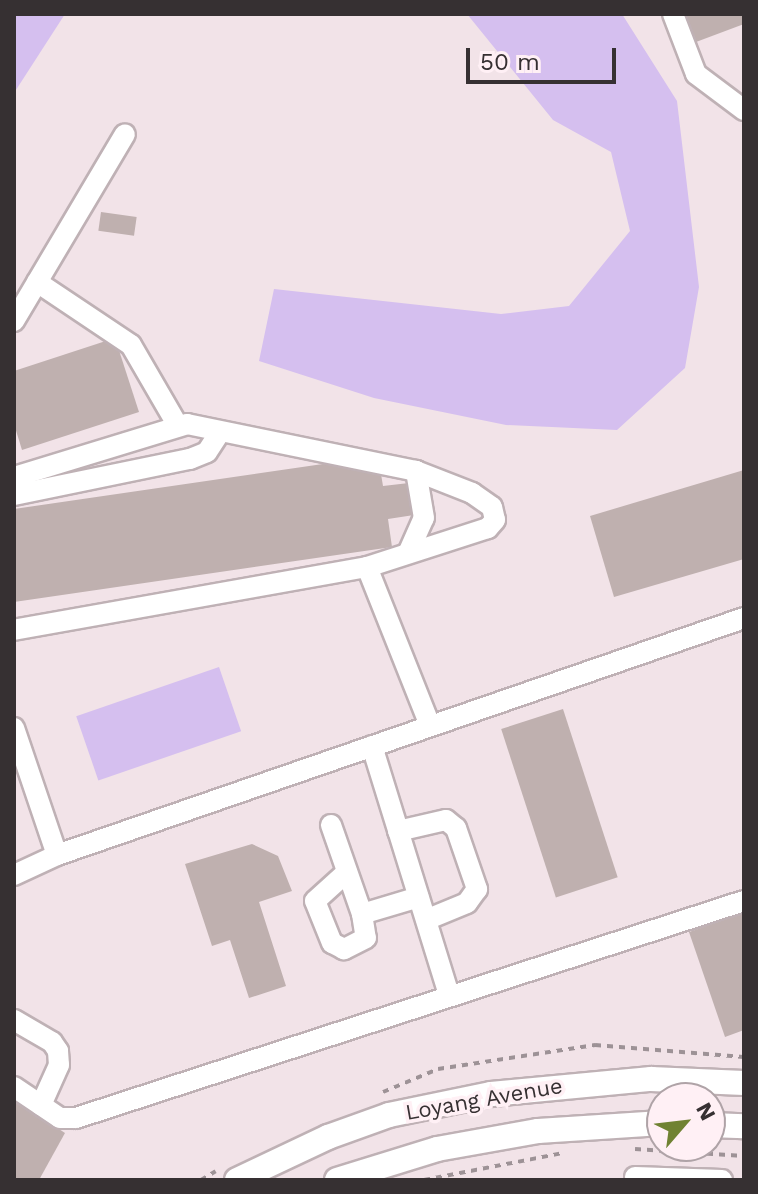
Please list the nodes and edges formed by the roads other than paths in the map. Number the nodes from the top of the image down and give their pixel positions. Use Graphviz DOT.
graph roads {
  1 [pos="673,14"];
  2 [pos="744,110"];
  3 [pos="125,134"];
  4 [pos="37,282"];
  5 [pos="14,321"];
  6 [pos="178,426"];
  7 [pos="218,435"];
  8 [pos="416,471"];
  9 [pos="14,477"];
  10 [pos="14,495"];
  11 [pos="409,551"];
  12 [pos="367,567"];
  13 [pos="744,618"];
  14 [pos="14,630"];
  15 [pos="430,725"];
  16 [pos="14,728"];
  17 [pos="372,746"];
  18 [pos="331,825"];
  19 [pos="398,831"];
  20 [pos="57,855"];
  21 [pos="347,872"];
  22 [pos="14,875"];
  23 [pos="419,897"];
  24 [pos="744,901"];
  25 [pos="362,914"];
  26 [pos="426,920"];
  27 [pos="449,994"];
  28 [pos="14,1020"];
  29 [pos="744,1083"];
  30 [pos="14,1087"];
  31 [pos="41,1105"];
  32 [pos="646,1124"];
  33 [pos="635,1177"];
  34 [pos="666,1179"];
  35 [pos="237,1180"];
  36 [pos="337,1180"];
  37 [pos="722,1180"];
  1 -- 2 [label="lane"];
  3 -- 4 [label="lane"];
  4 -- 5 [label="lane"];
  4 -- 6 [label="lane"];
  6 -- 7 [label="lane"];
  6 -- 9 [label="lane"];
  7 -- 8 [label="lane"];
  7 -- 10 [label="lane"];
  8 -- 11 [label="lane"];
  8 -- 11 [label="lane"];
  11 -- 12 [label="lane"];
  12 -- 14 [label="lane"];
  12 -- 15 [label="lane"];
  13 -- 15 [label="lane"];
  15 -- 17 [label="lane"];
  16 -- 20 [label="lane"];
  17 -- 19 [label="lane"];
  17 -- 20 [label="lane"];
  18 -- 21 [label="lane"];
  19 -- 23 [label="lane"];
  19 -- 26 [label="lane"];
  20 -- 22 [label="lane"];
  21 -- 25 [label="lane"];
  21 -- 25 [label="lane"];
  23 -- 25 [label="lane"];
  23 -- 26 [label="lane"];
  24 -- 27 [label="lane"];
  26 -- 27 [label="lane"];
  27 -- 31 [label="lane"];
  28 -- 31 [label="lane"];
  29 -- 35 [label="main road, Loyang Avenue"];
  30 -- 31 [label="lane"];
  32 -- 36 [label="main road, Loyang Avenue"];
  33 -- 34 [label="lane"];
  34 -- 37 [label="lane"];
}
